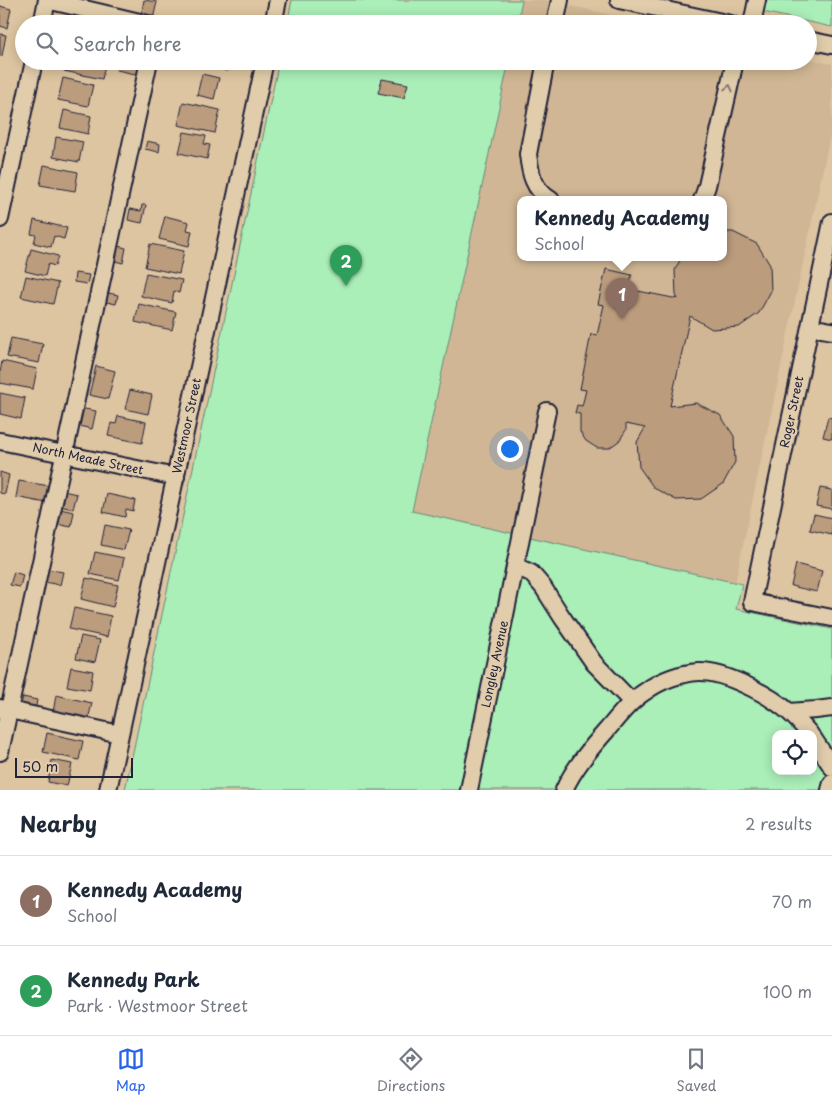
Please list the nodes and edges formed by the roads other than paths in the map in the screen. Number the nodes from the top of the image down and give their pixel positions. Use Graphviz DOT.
graph roads {
  1 [pos="47,0"];
  2 [pos="278,0"];
  3 [pos="560,0"];
  4 [pos="619,0"];
  5 [pos="757,0"];
  6 [pos="638,2"];
  7 [pos="44,15"];
  8 [pos="110,15"];
  9 [pos="275,15"];
  10 [pos="556,15"];
  11 [pos="693,15"];
  12 [pos="754,15"];
  13 [pos="817,42"];
  14 [pos="832,45"];
  15 [pos="32,70"];
  16 [pos="147,70"];
  17 [pos="263,70"];
  18 [pos="544,70"];
  19 [pos="733,70"];
  20 [pos="544,196"];
  21 [pos="703,196"];
  22 [pos="0,220"];
  23 [pos="832,222"];
  24 [pos="810,327"];
  25 [pos="832,331"];
  26 [pos="546,411"];
  27 [pos="0,441"];
  28 [pos="64,455"];
  29 [pos="176,477"];
  30 [pos="515,566"];
  31 [pos="832,618"];
  32 [pos="631,701"];
  33 [pos="832,708"];
  34 [pos="5,709"];
  35 [pos="789,712"];
  36 [pos="806,730"];
  37 [pos="120,734"];
  38 [pos="817,744"];
  39 [pos="0,752"];
  40 [pos="832,767"];
  41 [pos="832,782"];
  42 [pos="108,790"];
  43 [pos="469,790"];
  44 [pos="564,790"];
  45 [pos="830,790"];
  1 -- 7 [label="street"];
  1 -- 8 [label="street"];
  2 -- 9 [label="street"];
  3 -- 10 [label="street"];
  4 -- 6 [label="street"];
  5 -- 12 [label="street"];
  6 -- 11 [label="street"];
  13 -- 14 [label="street"];
  15 -- 22 [label="street"];
  16 -- 28 [label="street"];
  17 -- 29 [label="street, Westmoor Street"];
  18 -- 20 [label="street"];
  21 -- 19 [label="street, one-way"];
  23 -- 24 [label="street, Roger Street"];
  24 -- 25 [label="street"];
  24 -- 31 [label="street, Roger Street"];
  26 -- 30 [label="street, Longley Avenue"];
  27 -- 28 [label="street, North Meade Street"];
  28 -- 29 [label="street, North Meade Street"];
  28 -- 34 [label="street"];
  29 -- 37 [label="street, Westmoor Street"];
  30 -- 32 [label="street"];
  30 -- 43 [label="street, Longley Avenue"];
  32 -- 35 [label="street"];
  32 -- 44 [label="street"];
  33 -- 35 [label="street"];
  34 -- 37 [label="street"];
  34 -- 39 [label="street"];
  35 -- 36 [label="street"];
  37 -- 42 [label="street, Westmoor Street"];
  38 -- 40 [label="street"];
  41 -- 45 [label="street"];
}
